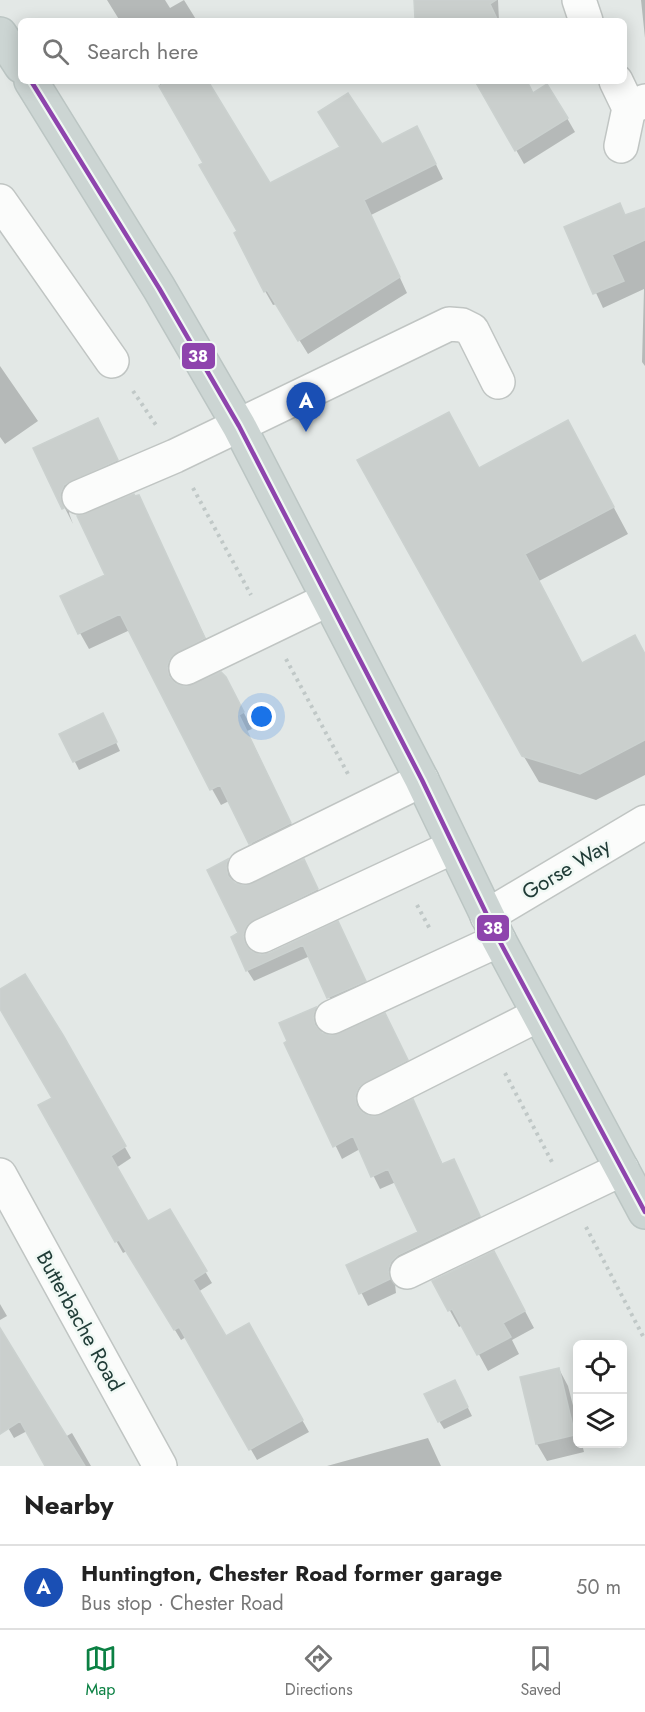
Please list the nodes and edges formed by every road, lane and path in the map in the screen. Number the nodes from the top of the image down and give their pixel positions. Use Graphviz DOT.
graph roads {
  1 [pos="579,0"];
  2 [pos="585,18"];
  3 [pos="0,34"];
  4 [pos="18,61"];
  5 [pos="33,84"];
  6 [pos="630,96"];
  7 [pos="621,146"];
  8 [pos="0,201"];
  9 [pos="112,361"];
  10 [pos="498,382"];
  11 [pos="239,426"];
  12 [pos="79,497"];
  13 [pos="327,600"];
  14 [pos="186,668"];
  15 [pos="422,780"];
  16 [pos="645,822"];
  17 [pos="453,847"];
  18 [pos="245,867"];
  19 [pos="493,928"];
  20 [pos="262,936"];
  21 [pos="538,1015"];
  22 [pos="332,1017"];
  23 [pos="374,1098"];
  24 [pos="622,1169"];
  25 [pos="0,1175"];
  26 [pos="645,1212"];
  27 [pos="407,1272"];
  28 [pos="160,1466"];
  1 -- 2 [label="street"];
  3 -- 4 [label="main road"];
  5 -- 11 [label="main road"];
  6 -- 7 [label="street"];
  8 -- 9 [label="street"];
  10 -- 11 [label="street"];
  11 -- 12 [label="street"];
  11 -- 13 [label="main road"];
  13 -- 14 [label="street"];
  13 -- 15 [label="main road"];
  15 -- 17 [label="main road"];
  15 -- 18 [label="street"];
  16 -- 19 [label="street, Gorse Way"];
  17 -- 19 [label="main road"];
  17 -- 20 [label="street"];
  19 -- 21 [label="main road"];
  19 -- 22 [label="street, Gorse Way"];
  21 -- 23 [label="street"];
  21 -- 24 [label="main road"];
  24 -- 26 [label="main road"];
  24 -- 27 [label="street"];
  25 -- 28 [label="street, Butterbache Road"];
}
